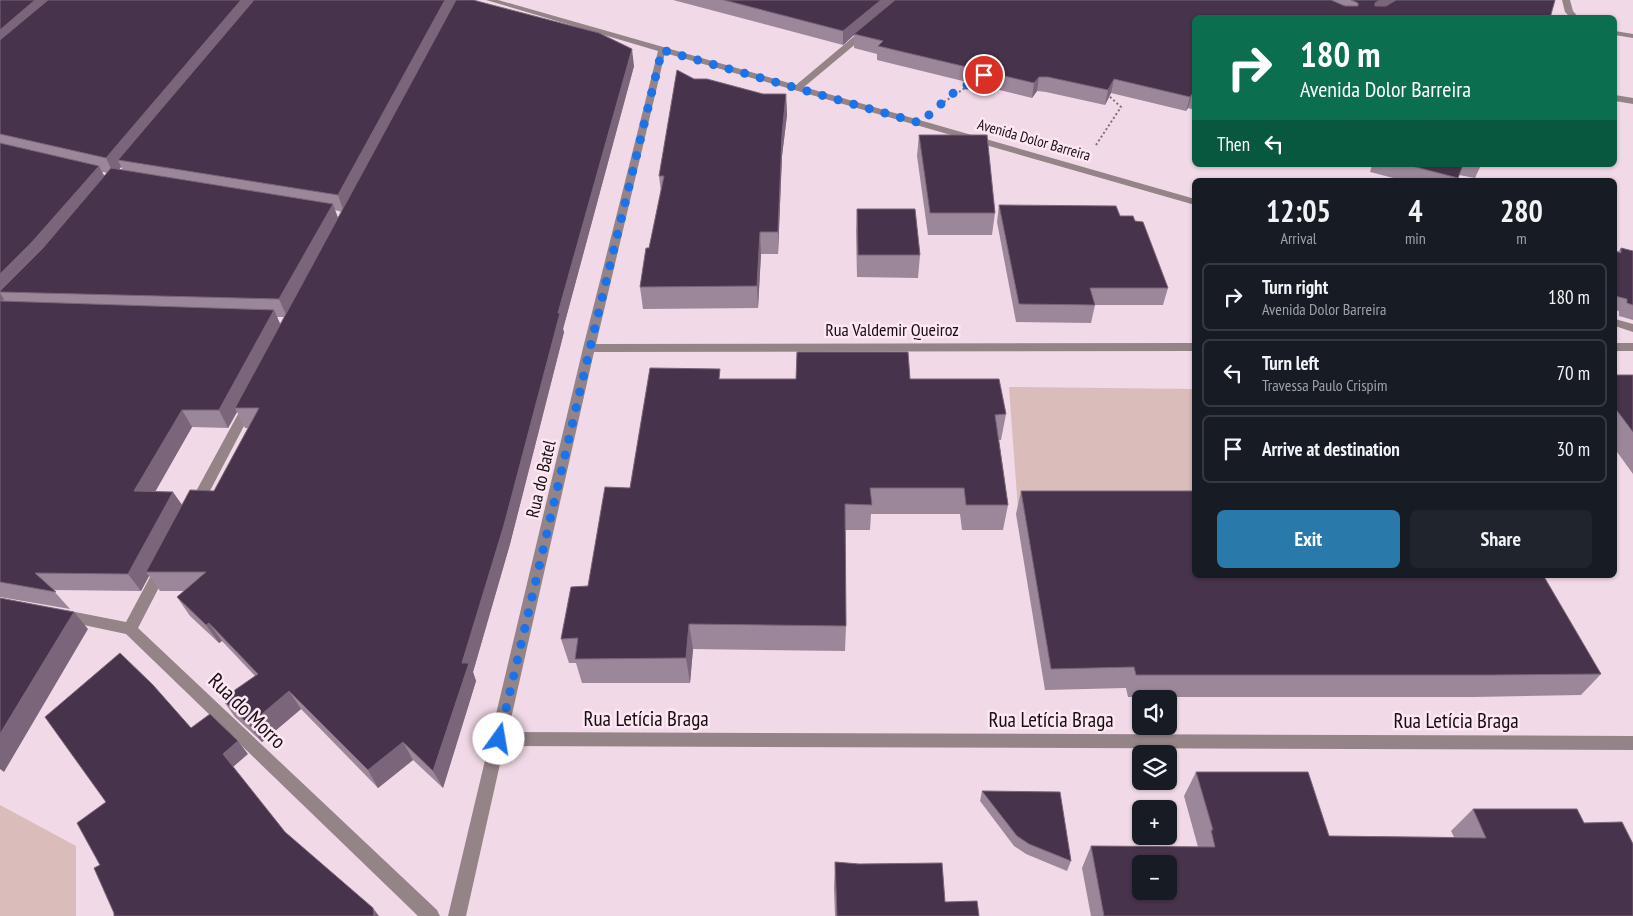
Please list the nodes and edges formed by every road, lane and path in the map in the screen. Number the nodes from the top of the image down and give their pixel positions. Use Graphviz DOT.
graph roads {
  1 [pos="490,0"];
  2 [pos="1566,0"];
  3 [pos="503,1"];
  4 [pos="1572,15"];
  5 [pos="874,25"];
  6 [pos="1617,33"];
  7 [pos="1633,36"];
  8 [pos="662,50"];
  9 [pos="976,80"];
  10 [pos="798,88"];
  11 [pos="1104,94"];
  12 [pos="1617,98"];
  13 [pos="1633,101"];
  14 [pos="920,123"];
  15 [pos="1081,169"];
  16 [pos="1192,201"];
  17 [pos="1617,323"];
  18 [pos="1633,328"];
  19 [pos="1617,347"];
  20 [pos="1633,347"];
  21 [pos="590,348"];
  22 [pos="1192,348"];
  23 [pos="256,392"];
  24 [pos="190,515"];
  25 [pos="167,559"];
  26 [pos="46,613"];
  27 [pos="130,629"];
  28 [pos="499,739"];
  29 [pos="1633,743"];
  30 [pos="431,916"];
  31 [pos="457,916"];
  1 -- 3 [label="street, Avenida Dolor Barreira"];
  2 -- 4 [label="street"];
  3 -- 8 [label="street, Avenida Dolor Barreira"];
  5 -- 10 [label="street"];
  6 -- 7 [label="street"];
  8 -- 10 [label="street, Avenida Dolor Barreira"];
  8 -- 21 [label="street, Rua do Batel"];
  9 -- 14 [label="path"];
  10 -- 14 [label="street, Avenida Dolor Barreira"];
  11 -- 15 [label="path"];
  12 -- 13 [label="street"];
  14 -- 15 [label="street, Avenida Dolor Barreira"];
  15 -- 16 [label="street, Avenida Dolor Barreira"];
  17 -- 18 [label="street"];
  19 -- 20 [label="street"];
  21 -- 22 [label="street, Rua Valdemir Queiroz"];
  21 -- 28 [label="street, Rua do Batel"];
  23 -- 24 [label="street"];
  25 -- 27 [label="street"];
  26 -- 27 [label="street"];
  27 -- 30 [label="street, Rua do Morro"];
  28 -- 29 [label="street, Rua Letícia Braga"];
  28 -- 31 [label="street, Rua do Batel"];
}
